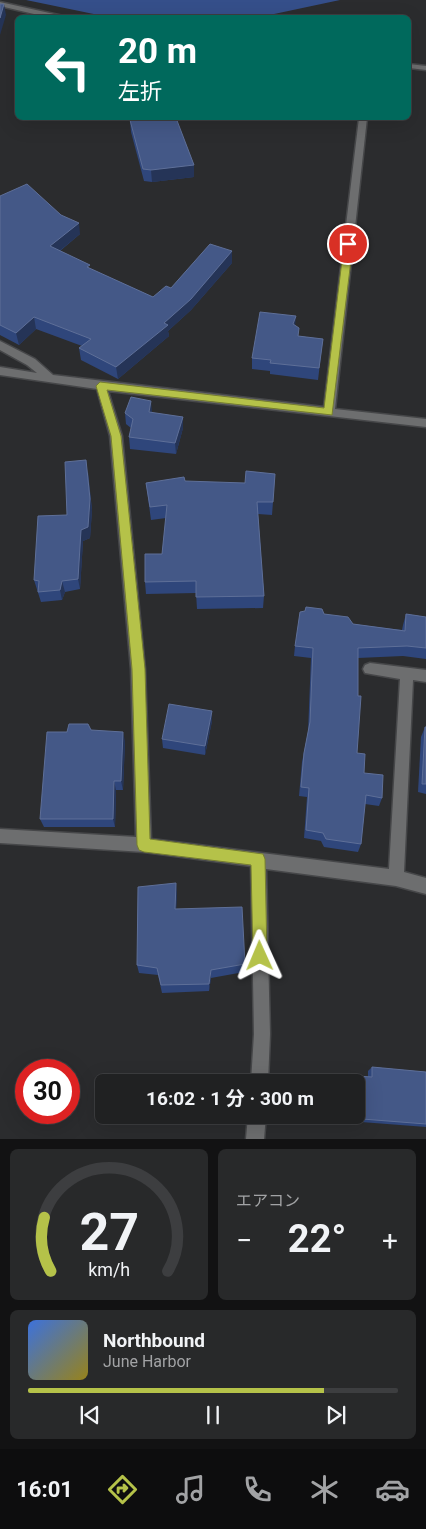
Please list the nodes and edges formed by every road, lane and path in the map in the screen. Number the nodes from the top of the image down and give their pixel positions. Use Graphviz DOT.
graph roads {
  1 [pos="0,4"];
  2 [pos="50,15"];
  3 [pos="411,66"];
  4 [pos="426,68"];
  5 [pos="363,120"];
  6 [pos="0,345"];
  7 [pos="0,371"];
  8 [pos="49,377"];
  9 [pos="100,386"];
  10 [pos="329,413"];
  11 [pos="426,423"];
  12 [pos="370,669"];
  13 [pos="407,674"];
  14 [pos="426,676"];
  15 [pos="0,836"];
  16 [pos="144,845"];
  17 [pos="258,859"];
  18 [pos="396,878"];
  19 [pos="426,886"];
  20 [pos="260,1074"];
  21 [pos="256,1124"];
  22 [pos="255,1139"];
  1 -- 2 [label="street"];
  3 -- 4 [label="street"];
  5 -- 10 [label="street"];
  6 -- 8 [label="street"];
  7 -- 8 [label="street"];
  8 -- 9 [label="street"];
  9 -- 10 [label="street"];
  9 -- 16 [label="street"];
  10 -- 11 [label="street"];
  12 -- 13 [label="street"];
  13 -- 14 [label="street"];
  13 -- 18 [label="street"];
  15 -- 16 [label="street"];
  16 -- 17 [label="street"];
  17 -- 18 [label="street"];
  17 -- 20 [label="street"];
  18 -- 19 [label="street"];
  21 -- 22 [label="street"];
}
